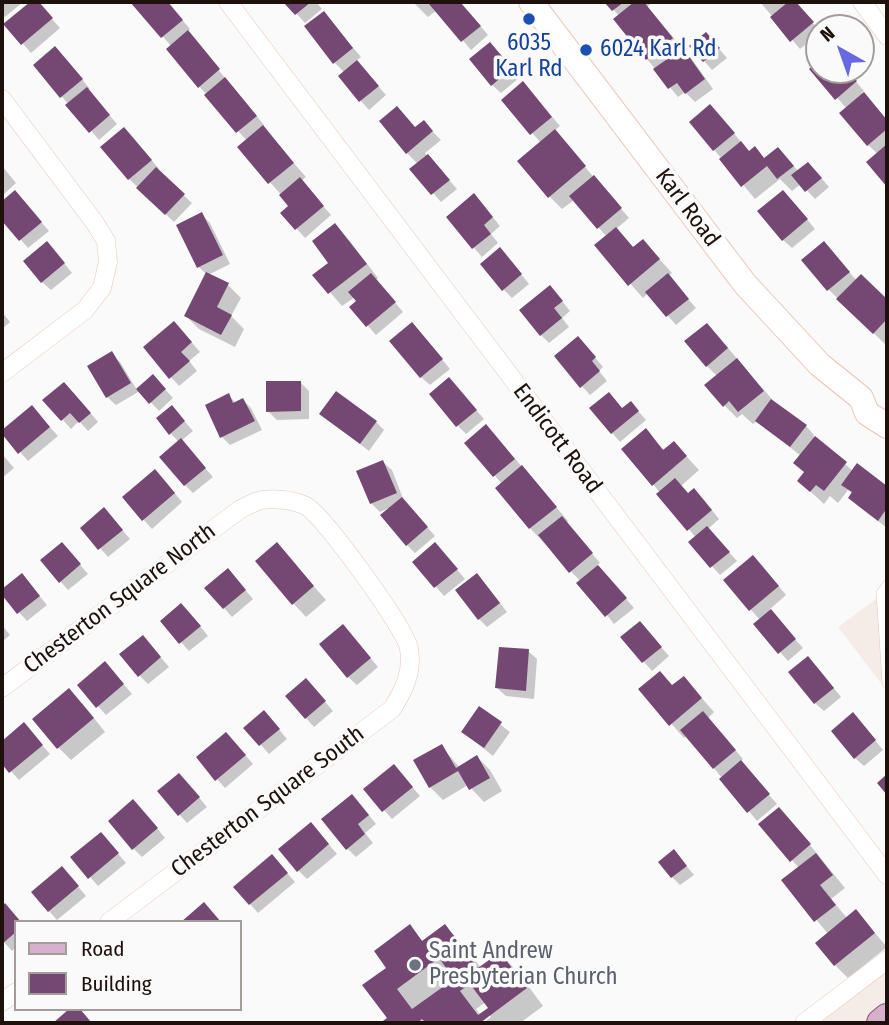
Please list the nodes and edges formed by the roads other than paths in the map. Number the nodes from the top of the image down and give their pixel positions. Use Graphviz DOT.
graph roads {
  1 [pos="228,2"];
  2 [pos="531,2"];
  3 [pos="862,2"];
  4 [pos="887,36"];
  5 [pos="2,99"];
  6 [pos="2,373"];
  7 [pos="861,398"];
  8 [pos="887,407"];
  9 [pos="887,426"];
  10 [pos="239,510"];
  11 [pos="887,585"];
  12 [pos="887,682"];
  13 [pos="2,688"];
  14 [pos="887,875"];
  15 [pos="112,920"];
  16 [pos="887,960"];
  17 [pos="887,1018"];
  18 [pos="804,1023"];
  19 [pos="881,1023"];
  1 -- 14 [label="street, Endicott Road"];
  2 -- 7 [label="street, Karl Road"];
  3 -- 4 [label="street"];
  5 -- 6 [label="street"];
  7 -- 8 [label="street, Karl Road"];
  7 -- 9 [label="street, Karl Road"];
  10 -- 13 [label="street, Chesterton Square North"];
  10 -- 15 [label="street, Chesterton Square South"];
  11 -- 12 [label="lane"];
  16 -- 18 [label="street"];
  17 -- 19 [label="main road"];
}
